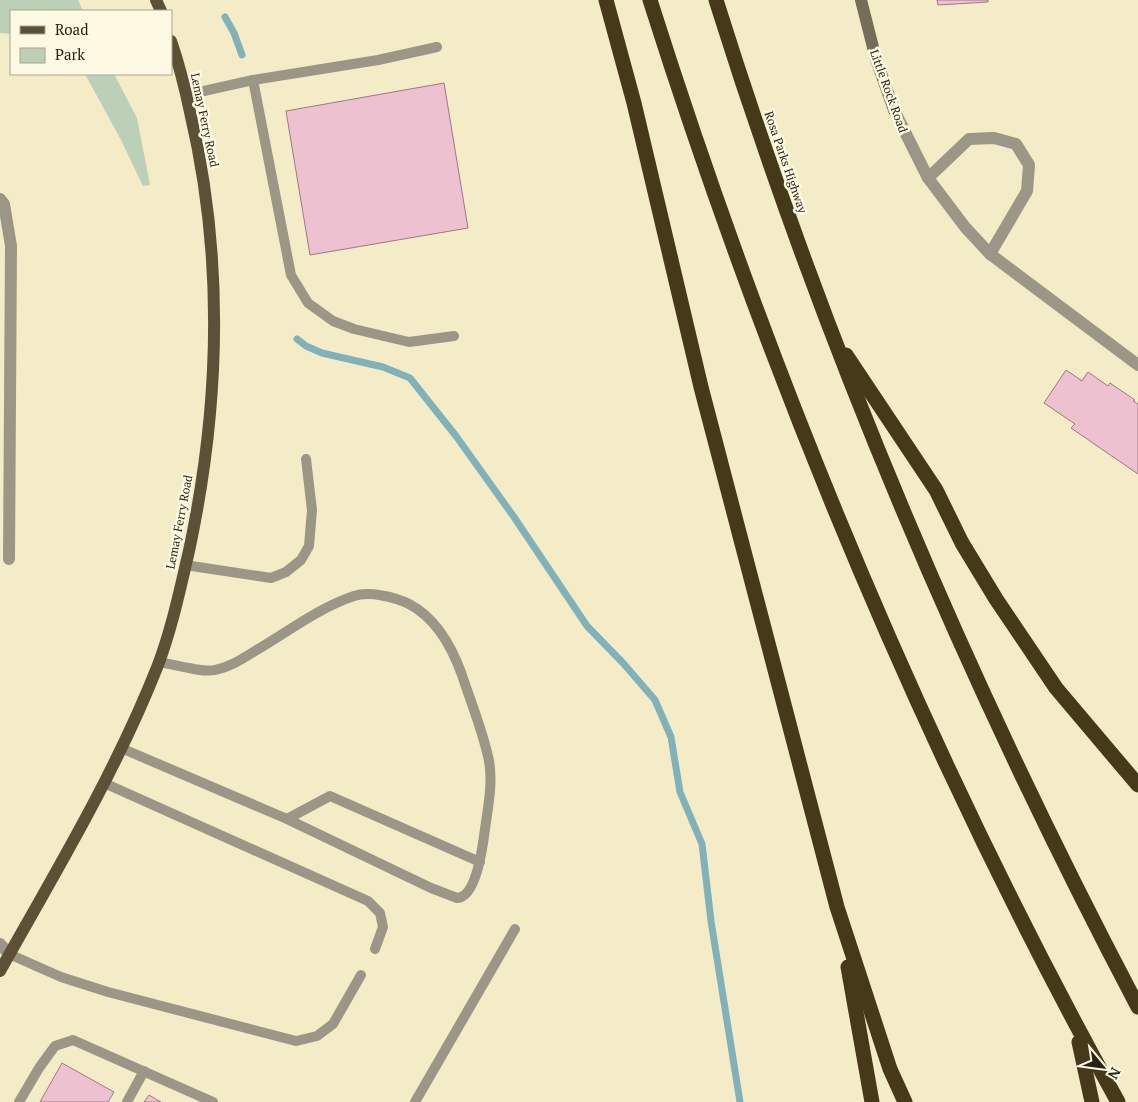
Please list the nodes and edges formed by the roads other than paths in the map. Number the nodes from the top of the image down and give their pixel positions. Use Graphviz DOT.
graph roads {
  1 [pos="606,0"];
  2 [pos="650,0"];
  3 [pos="716,0"];
  4 [pos="861,0"];
  5 [pos="172,45"];
  6 [pos="437,47"];
  7 [pos="254,80"];
  8 [pos="186,95"];
  9 [pos="928,178"];
  10 [pos="0,199"];
  11 [pos="990,254"];
  12 [pos="831,332"];
  13 [pos="454,336"];
  14 [pos="1137,362"];
  15 [pos="5,433"];
  16 [pos="306,459"];
  17 [pos="10,559"];
  18 [pos="185,565"];
  19 [pos="159,662"];
  20 [pos="121,748"];
  21 [pos="104,783"];
  22 [pos="1138,785"];
  23 [pos="287,819"];
  24 [pos="480,862"];
  25 [pos="837,907"];
  26 [pos="515,929"];
  27 [pos="0,944"];
  28 [pos="375,949"];
  29 [pos="5,953"];
  30 [pos="0,971"];
  31 [pos="361,975"];
  32 [pos="1138,1007"];
  33 [pos="1076,1026"];
  34 [pos="144,1072"];
  35 [pos="20,1102"];
  36 [pos="127,1102"];
  37 [pos="213,1102"];
  38 [pos="415,1102"];
  39 [pos="872,1102"];
  40 [pos="904,1102"];
  41 [pos="1092,1102"];
  42 [pos="1118,1102"];
  1 -- 25 [label="highway"];
  2 -- 33 [label="highway"];
  3 -- 12 [label="highway, Rosa Parks Highway"];
  4 -- 9 [label="street, Little Rock Road"];
  5 -- 8 [label="main road, Lemay Ferry Road"];
  6 -- 7 [label="lane"];
  7 -- 8 [label="lane"];
  7 -- 13 [label="lane"];
  8 -- 18 [label="main road, Lemay Ferry Road"];
  9 -- 11 [label="street, Little Rock Road"];
  9 -- 11 [label="street"];
  10 -- 15 [label="street"];
  11 -- 14 [label="street, Little Rock Road"];
  12 -- 22 [label="highway"];
  12 -- 32 [label="highway"];
  15 -- 17 [label="street"];
  16 -- 18 [label="lane"];
  18 -- 19 [label="main road, Lemay Ferry Road"];
  19 -- 20 [label="main road, Lemay Ferry Road"];
  19 -- 24 [label="lane"];
  20 -- 21 [label="main road, Lemay Ferry Road"];
  20 -- 23 [label="lane"];
  21 -- 28 [label="lane"];
  21 -- 29 [label="main road, Lemay Ferry Road"];
  23 -- 24 [label="lane"];
  23 -- 24 [label="lane"];
  25 -- 39 [label="highway"];
  25 -- 40 [label="highway"];
  26 -- 38 [label="lane"];
  27 -- 29 [label="street"];
  29 -- 30 [label="main road, Lemay Ferry Road"];
  29 -- 31 [label="lane"];
  33 -- 41 [label="highway"];
  33 -- 42 [label="highway"];
  34 -- 35 [label="lane"];
  34 -- 36 [label="lane"];
  34 -- 37 [label="lane"];
}
